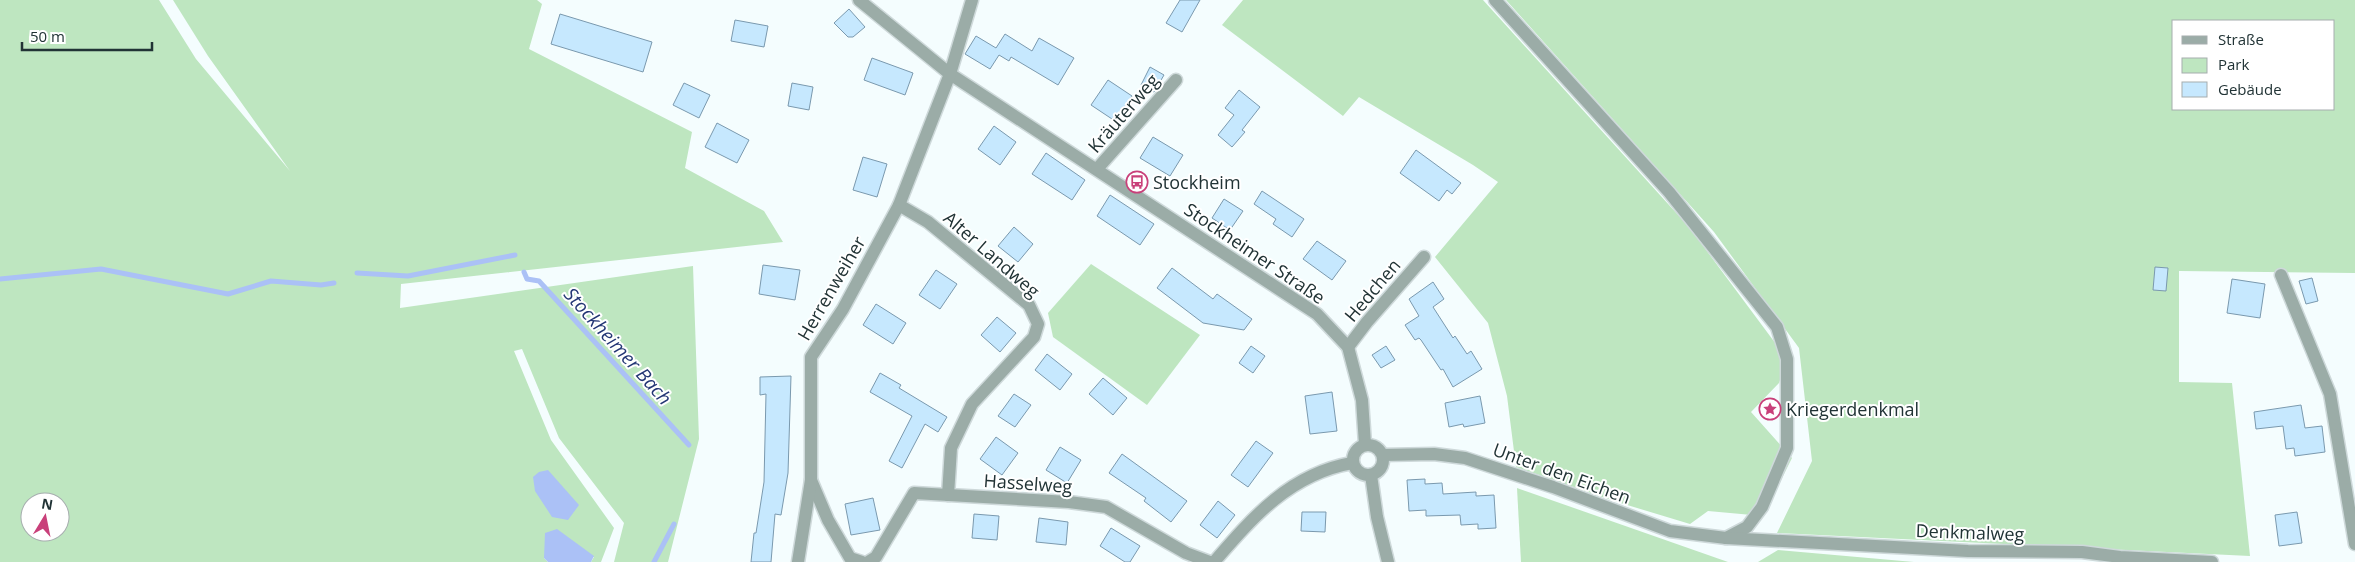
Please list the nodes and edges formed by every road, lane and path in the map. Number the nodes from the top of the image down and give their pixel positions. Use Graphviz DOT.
graph roads {
  1 [pos="859,0"];
  2 [pos="972,0"];
  3 [pos="1495,0"];
  4 [pos="950,74"];
  5 [pos="1176,80"];
  6 [pos="1097,170"];
  7 [pos="899,205"];
  8 [pos="1424,257"];
  9 [pos="2281,275"];
  10 [pos="1348,347"];
  11 [pos="1365,444"];
  12 [pos="1383,455"];
  13 [pos="1352,463"];
  14 [pos="1371,475"];
  15 [pos="811,480"];
  16 [pos="948,496"];
  17 [pos="1726,538"];
  18 [pos="2355,544"];
  19 [pos="798,562"];
  20 [pos="862,562"];
  21 [pos="868,562"];
  22 [pos="1212,562"];
  23 [pos="1388,562"];
  24 [pos="2212,562"];
  1 -- 4 [label="street, Stockheimer Straße"];
  2 -- 4 [label="street, Herrenweiher"];
  3 -- 17 [label="street"];
  4 -- 6 [label="street, Stockheimer Straße"];
  4 -- 7 [label="street, Herrenweiher"];
  5 -- 6 [label="street, Kräuterweg"];
  6 -- 10 [label="street, Stockheimer Straße"];
  7 -- 15 [label="street, Herrenweiher"];
  7 -- 16 [label="street, Alter Landweg"];
  8 -- 10 [label="street, Hedchen"];
  9 -- 18 [label="street"];
  10 -- 11 [label="street, Stockheimer Straße"];
  11 -- 12 [label="street"];
  11 -- 13 [label="street"];
  12 -- 14 [label="street"];
  12 -- 17 [label="street, Unter den Eichen"];
  13 -- 14 [label="street"];
  13 -- 22 [label="street"];
  14 -- 23 [label="street"];
  15 -- 19 [label="street, Herrenweiher"];
  15 -- 20 [label="street"];
  16 -- 21 [label="street, Hasselweg"];
  16 -- 22 [label="street, Hasselweg"];
  17 -- 24 [label="street, Denkmalweg"];
}
